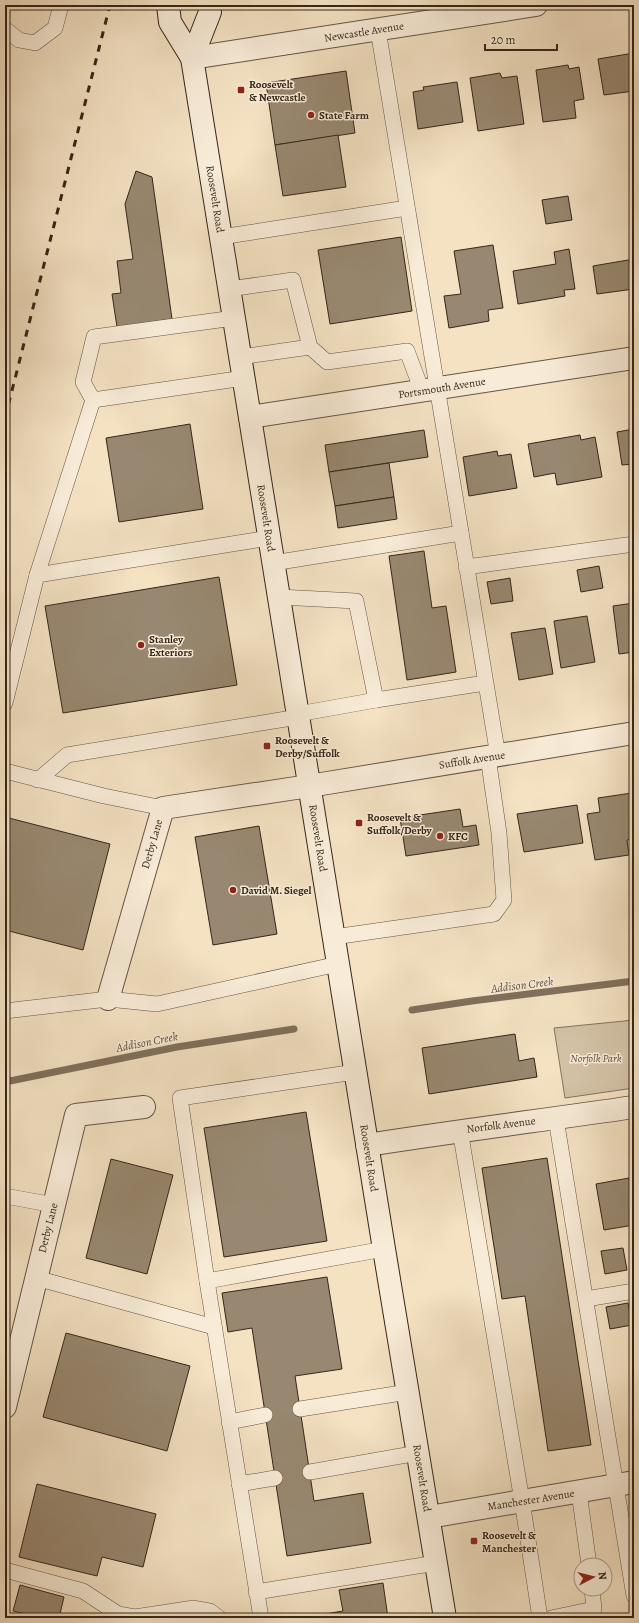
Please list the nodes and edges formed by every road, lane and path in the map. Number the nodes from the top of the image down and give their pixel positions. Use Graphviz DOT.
graph roads {
  1 [pos="61,5"];
  2 [pos="168,5"];
  3 [pos="209,5"];
  4 [pos="536,5"];
  5 [pos="506,7"];
  6 [pos="5,29"];
  7 [pos="378,30"];
  8 [pos="192,58"];
  9 [pos="407,208"];
  10 [pos="221,237"];
  11 [pos="229,289"];
  12 [pos="234,318"];
  13 [pos="310,347"];
  14 [pos="240,356"];
  15 [pos="634,358"];
  16 [pos="244,378"];
  17 [pos="429,390"];
  18 [pos="93,400"];
  19 [pos="250,417"];
  20 [pos="461,534"];
  21 [pos="269,538"];
  22 [pos="634,544"];
  23 [pos="273,562"];
  24 [pos="466,567"];
  25 [pos="37,576"];
  26 [pos="279,597"];
  27 [pos="486,683"];
  28 [pos="376,700"];
  29 [pos="5,703"];
  30 [pos="298,716"];
  31 [pos="634,733"];
  32 [pos="493,756"];
  33 [pos="5,772"];
  34 [pos="38,780"];
  35 [pos="309,786"];
  36 [pos="163,808"];
  37 [pos="334,937"];
  38 [pos="338,964"];
  39 [pos="108,999"];
  40 [pos="5,1011"];
  41 [pos="355,1072"];
  42 [pos="144,1107"];
  43 [pos="634,1107"];
  44 [pos="556,1119"];
  45 [pos="460,1130"];
  46 [pos="367,1145"];
  47 [pos="5,1196"];
  48 [pos="54,1205"];
  49 [pos="384,1249"];
  50 [pos="36,1278"];
  51 [pos="207,1281"];
  52 [pos="634,1291"];
  53 [pos="586,1299"];
  54 [pos="214,1327"];
  55 [pos="408,1392"];
  56 [pos="5,1406"];
  57 [pos="300,1409"];
  58 [pos="265,1415"];
  59 [pos="229,1422"];
  60 [pos="418,1453"];
  61 [pos="310,1472"];
  62 [pos="275,1478"];
  63 [pos="239,1484"];
  64 [pos="625,1484"];
  65 [pos="579,1492"];
  66 [pos="522,1501"];
  67 [pos="429,1517"];
  68 [pos="588,1557"];
  69 [pos="436,1563"];
  70 [pos="5,1570"];
  71 [pos="256,1592"];
  72 [pos="634,1596"];
  73 [pos="593,1597"];
  74 [pos="150,1616"];
  75 [pos="219,1618"];
  76 [pos="261,1618"];
  77 [pos="446,1618"];
  78 [pos="540,1618"];
  79 [pos="551,1618"];
  1 -- 6 [label="lane"];
  2 -- 8 [label="street, Roosevelt Road"];
  3 -- 8 [label="street"];
  4 -- 5 [label="street, Newcastle Avenue"];
  5 -- 7 [label="street, Newcastle Avenue"];
  7 -- 8 [label="street, Newcastle Avenue"];
  7 -- 9 [label="lane"];
  8 -- 10 [label="street, Roosevelt Road"];
  9 -- 10 [label="lane"];
  9 -- 17 [label="lane"];
  10 -- 11 [label="street, Roosevelt Road"];
  11 -- 12 [label="street, Roosevelt Road"];
  11 -- 13 [label="lane"];
  12 -- 14 [label="street, Roosevelt Road"];
  12 -- 18 [label="lane"];
  13 -- 14 [label="lane"];
  13 -- 17 [label="lane"];
  14 -- 16 [label="street, Roosevelt Road"];
  15 -- 17 [label="street, Portsmouth Avenue"];
  16 -- 18 [label="lane"];
  16 -- 19 [label="street, Roosevelt Road"];
  17 -- 19 [label="street, Portsmouth Avenue"];
  17 -- 20 [label="lane"];
  18 -- 25 [label="lane"];
  19 -- 21 [label="street, Roosevelt Road"];
  20 -- 23 [label="lane"];
  20 -- 24 [label="lane"];
  21 -- 23 [label="street, Roosevelt Road"];
  21 -- 25 [label="lane"];
  22 -- 24 [label="lane"];
  23 -- 26 [label="street, Roosevelt Road"];
  24 -- 27 [label="lane"];
  25 -- 29 [label="lane"];
  26 -- 28 [label="lane"];
  26 -- 30 [label="street, Roosevelt Road"];
  27 -- 28 [label="lane"];
  27 -- 32 [label="lane"];
  28 -- 30 [label="lane"];
  30 -- 34 [label="lane"];
  30 -- 35 [label="street, Roosevelt Road"];
  31 -- 32 [label="street, Suffolk Avenue"];
  32 -- 35 [label="street, Suffolk Avenue"];
  32 -- 37 [label="lane"];
  33 -- 34 [label="lane"];
  34 -- 36 [label="lane"];
  35 -- 36 [label="street, Derby Lane"];
  35 -- 37 [label="street, Roosevelt Road"];
  36 -- 39 [label="street, Derby Lane"];
  37 -- 38 [label="street, Roosevelt Road"];
  38 -- 39 [label="lane"];
  38 -- 41 [label="street, Roosevelt Road"];
  39 -- 40 [label="lane"];
  41 -- 46 [label="street, Roosevelt Road"];
  41 -- 51 [label="lane"];
  42 -- 48 [label="street, Derby Lane"];
  43 -- 44 [label="street, Norfolk Avenue"];
  44 -- 45 [label="street, Norfolk Avenue"];
  44 -- 53 [label="lane"];
  45 -- 46 [label="street, Norfolk Avenue"];
  45 -- 66 [label="lane"];
  46 -- 49 [label="street, Roosevelt Road"];
  47 -- 48 [label="lane"];
  48 -- 50 [label="street, Derby Lane"];
  49 -- 51 [label="lane"];
  49 -- 55 [label="street, Roosevelt Road"];
  50 -- 54 [label="lane"];
  50 -- 56 [label="street, Derby Lane"];
  51 -- 54 [label="lane"];
  52 -- 53 [label="lane"];
  53 -- 64 [label="lane"];
  54 -- 59 [label="lane"];
  55 -- 57 [label="lane"];
  55 -- 60 [label="street, Roosevelt Road"];
  58 -- 59 [label="lane"];
  59 -- 63 [label="lane"];
  60 -- 61 [label="lane"];
  60 -- 67 [label="street, Roosevelt Road"];
  62 -- 63 [label="lane"];
  63 -- 71 [label="lane"];
  64 -- 65 [label="street, Manchester Avenue"];
  64 -- 72 [label="lane"];
  65 -- 66 [label="street, Manchester Avenue"];
  65 -- 68 [label="lane"];
  66 -- 67 [label="street, Manchester Avenue"];
  66 -- 78 [label="lane"];
  67 -- 69 [label="street, Roosevelt Road"];
  69 -- 71 [label="lane"];
  69 -- 77 [label="street, Roosevelt Road"];
  70 -- 74 [label="lane"];
  71 -- 76 [label="lane"];
  73 -- 79 [label="lane"];
  74 -- 75 [label="lane"];
}
